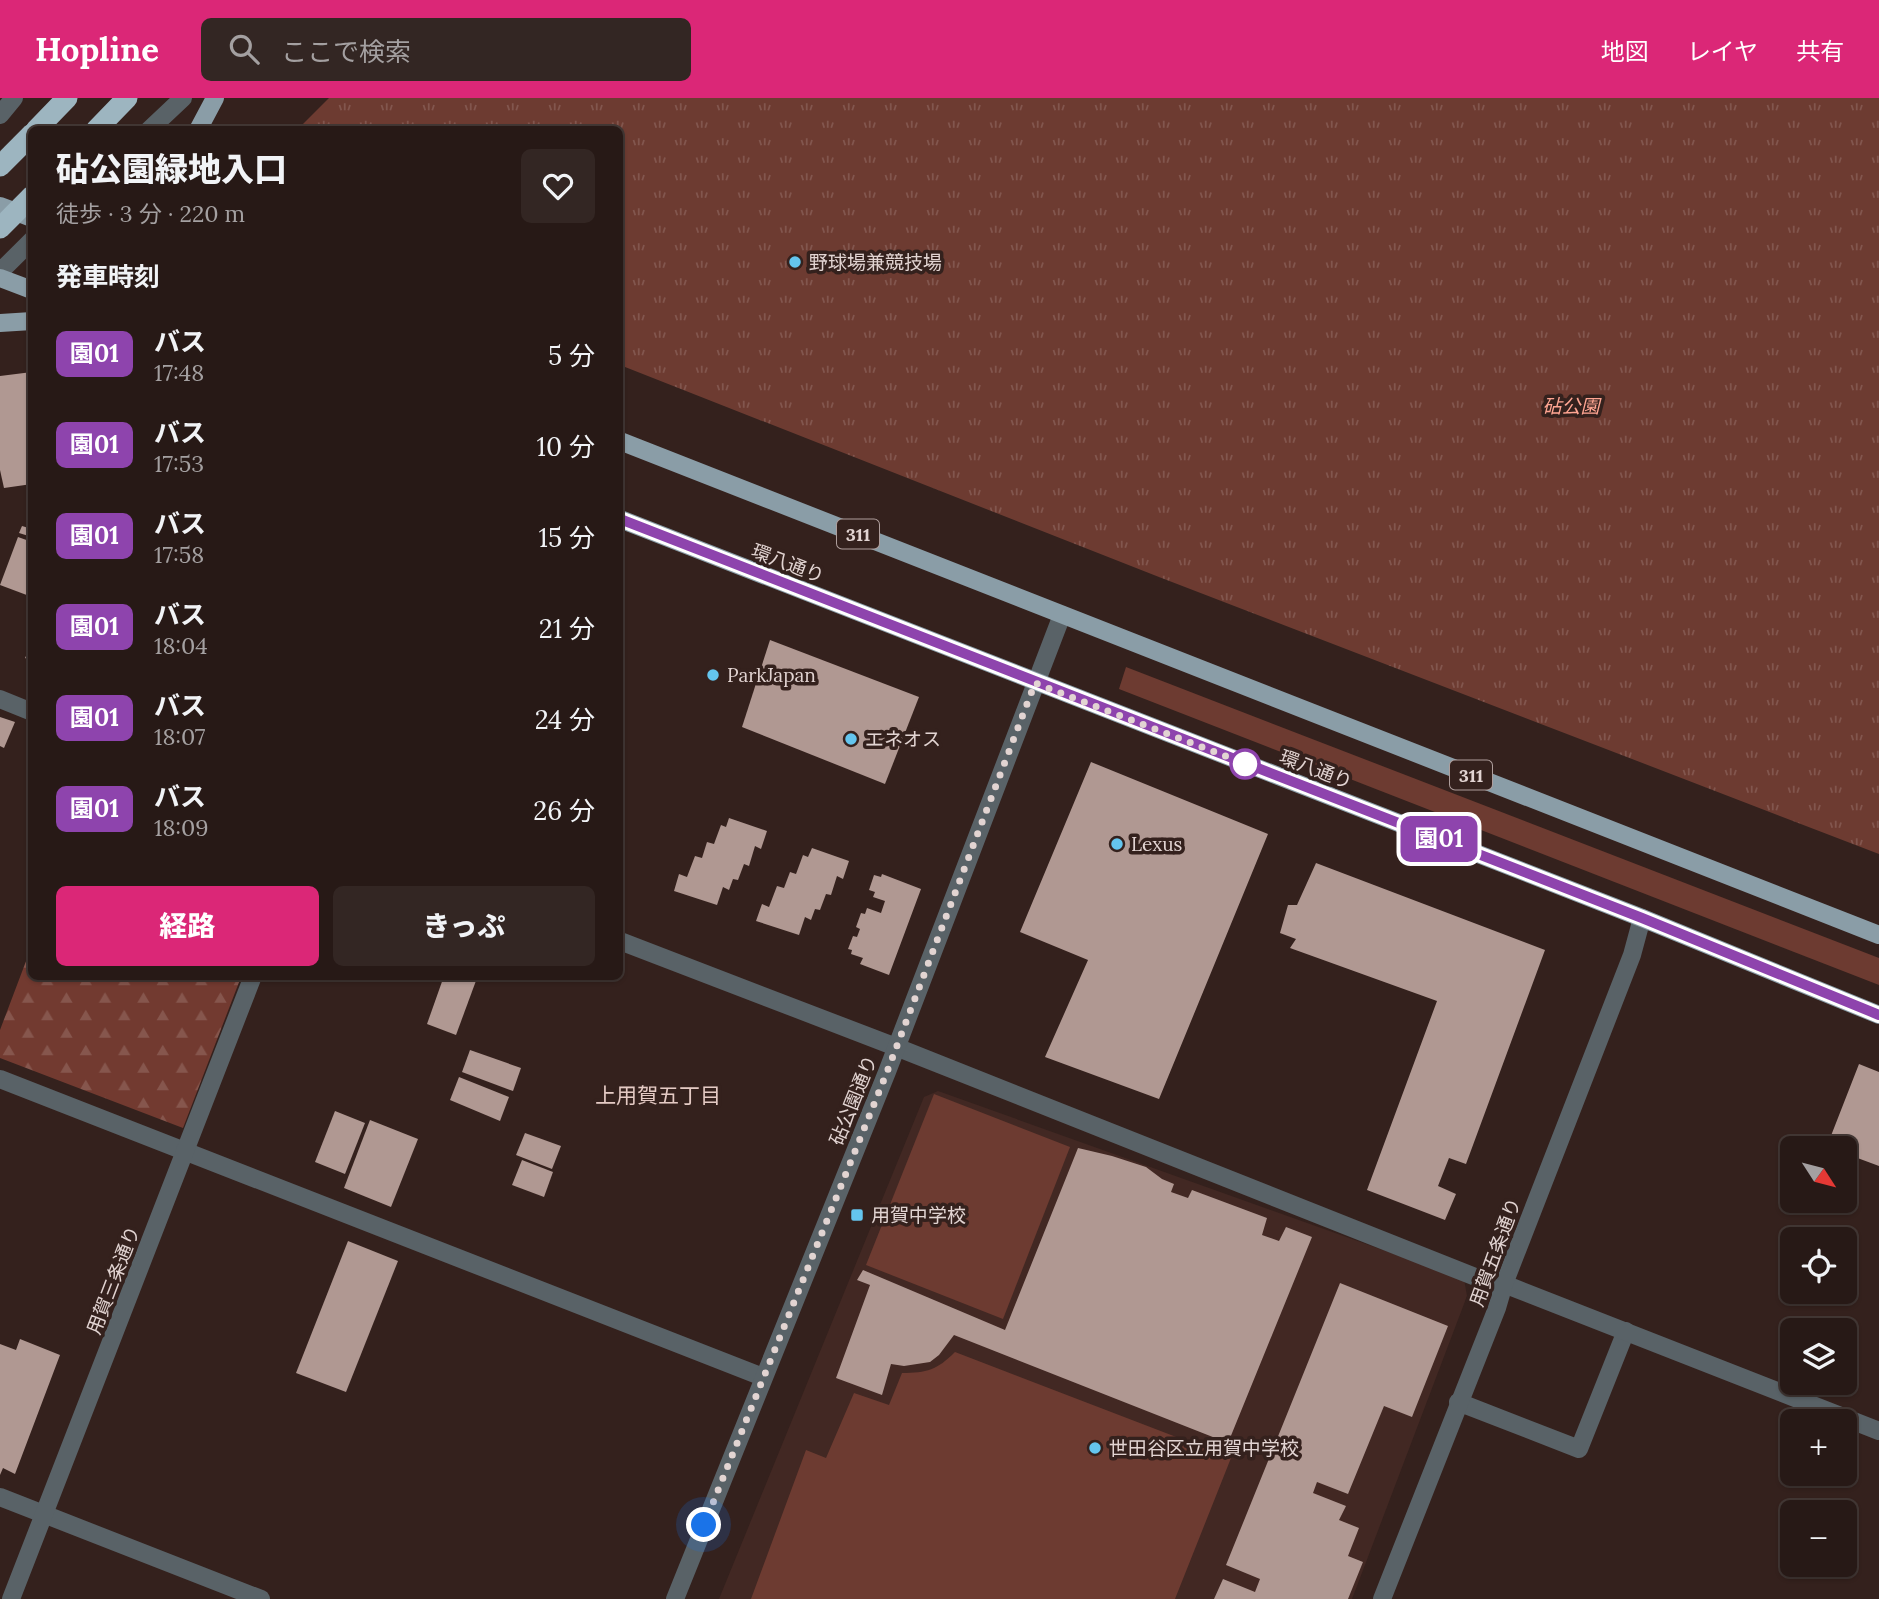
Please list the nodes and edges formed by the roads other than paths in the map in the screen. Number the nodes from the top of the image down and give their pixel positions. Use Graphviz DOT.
graph roads {
  1 [pos="14,98"];
  2 [pos="68,98"];
  3 [pos="127,98"];
  4 [pos="183,98"];
  5 [pos="215,98"];
  6 [pos="0,115"];
  7 [pos="40,126"];
  8 [pos="100,126"];
  9 [pos="153,126"];
  10 [pos="200,126"];
  11 [pos="28,138"];
  12 [pos="0,166"];
  13 [pos="28,199"];
  14 [pos="0,206"];
  15 [pos="28,216"];
  16 [pos="0,228"];
  17 [pos="28,244"];
  18 [pos="0,272"];
  19 [pos="0,278"];
  20 [pos="28,288"];
  21 [pos="28,321"];
  22 [pos="0,323"];
  23 [pos="623,441"];
  24 [pos="623,520"];
  25 [pos="1062,615"];
  26 [pos="1035,683"];
  27 [pos="0,699"];
  28 [pos="28,710"];
  29 [pos="1642,918"];
  30 [pos="1879,935"];
  31 [pos="623,942"];
  32 [pos="251,980"];
  33 [pos="1879,1015"];
  34 [pos="896,1047"];
  35 [pos="0,1079"];
  36 [pos="185,1152"];
  37 [pos="1504,1284"];
  38 [pos="1626,1331"];
  39 [pos="763,1377"];
  40 [pos="1458,1402"];
  41 [pos="1879,1431"];
  42 [pos="0,1497"];
  43 [pos="46,1514"];
  44 [pos="11,1599"];
  45 [pos="261,1599"];
  46 [pos="675,1599"];
  47 [pos="1382,1599"];
  1 -- 6 [label="street"];
  2 -- 7 [label="highway"];
  3 -- 8 [label="highway"];
  4 -- 9 [label="street"];
  5 -- 10 [label="main road"];
  11 -- 12 [label="highway"];
  13 -- 16 [label="highway, bridge"];
  14 -- 15 [label="main road"];
  17 -- 18 [label="street"];
  19 -- 20 [label="main road"];
  21 -- 22 [label="main road"];
  23 -- 25 [label="main road, 311"];
  24 -- 26 [label="main road, 環八通り"];
  25 -- 26 [label="street, 砧公園通り"];
  25 -- 30 [label="main road, 311"];
  26 -- 29 [label="main road, 環八通り"];
  26 -- 34 [label="street, 砧公園通り"];
  27 -- 28 [label="street"];
  29 -- 33 [label="main road, 環八通り"];
  29 -- 37 [label="street, 用賀五条通り"];
  31 -- 34 [label="street"];
  32 -- 36 [label="street, 用賀三条通り"];
  34 -- 37 [label="street"];
  34 -- 39 [label="street, 砧公園通り"];
  35 -- 36 [label="street"];
  36 -- 39 [label="street"];
  36 -- 43 [label="street, 用賀三条通り"];
  37 -- 38 [label="street"];
  37 -- 40 [label="street, 用賀五条通り"];
  38 -- 40 [label="street"];
  38 -- 41 [label="street"];
  39 -- 46 [label="street, 砧公園通り"];
  40 -- 47 [label="street, 用賀五条通り"];
  42 -- 43 [label="street"];
  43 -- 44 [label="street, 用賀三条通り"];
  43 -- 45 [label="street"];
}
